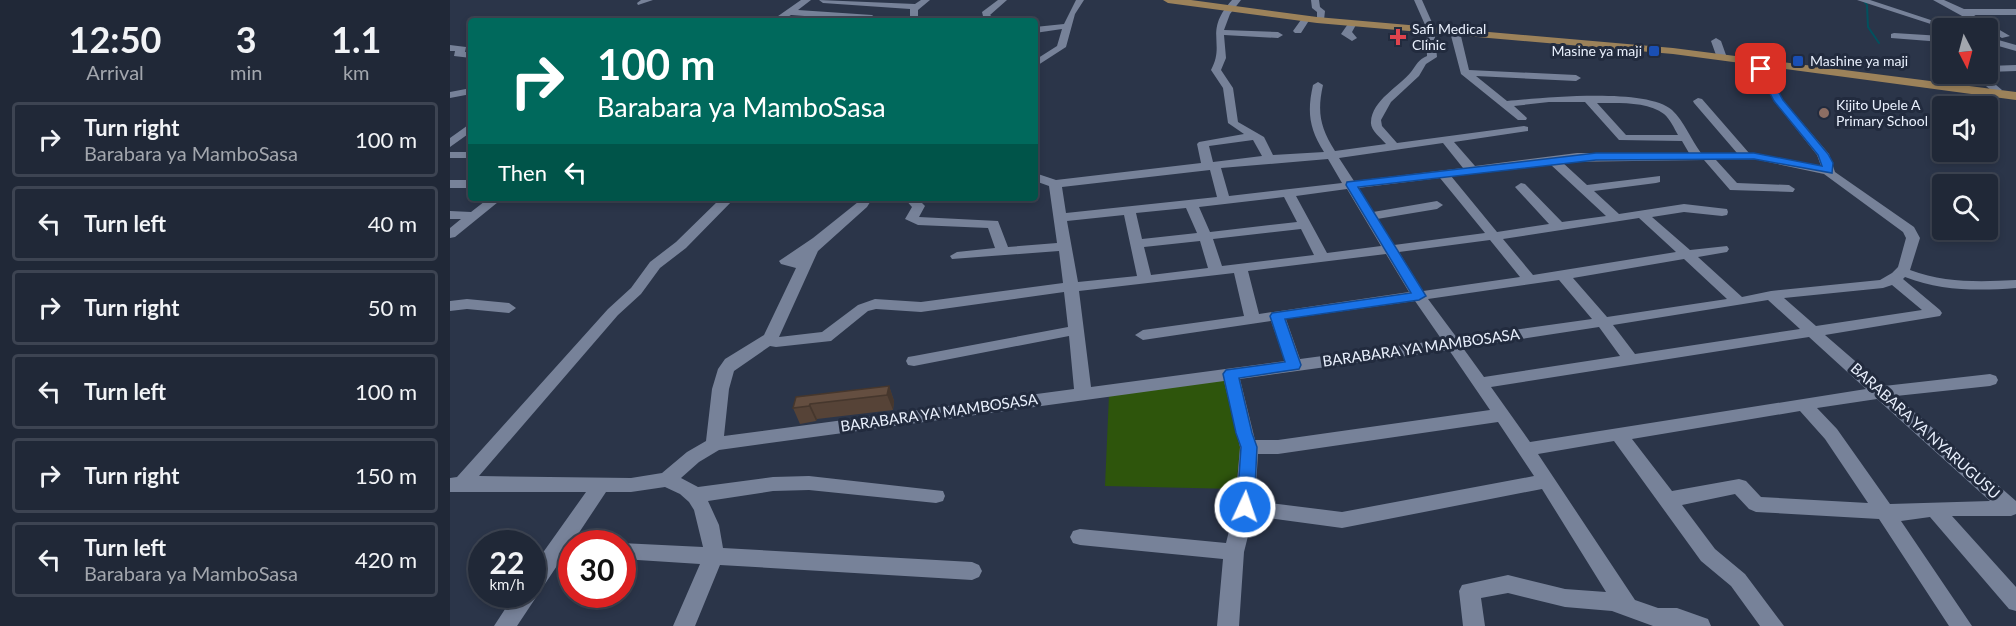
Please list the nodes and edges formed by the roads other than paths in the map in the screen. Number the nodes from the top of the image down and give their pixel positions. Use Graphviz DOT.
graph roads {
  1 [pos="807,0"];
  2 [pos="823,0"];
  3 [pos="926,0"];
  4 [pos="1003,0"];
  5 [pos="1080,0"];
  6 [pos="1168,0"];
  7 [pos="1189,0"];
  8 [pos="1315,0"];
  9 [pos="1418,0"];
  10 [pos="1861,0"];
  11 [pos="1937,0"];
  12 [pos="871,2"];
  13 [pos="1232,5"];
  14 [pos="915,7"];
  15 [pos="1994,11"];
  16 [pos="790,12"];
  17 [pos="1963,12"];
  18 [pos="2016,12"];
  19 [pos="1288,15"];
  20 [pos="781,18"];
  21 [pos="860,18"];
  22 [pos="872,18"];
  23 [pos="914,18"];
  24 [pos="987,18"];
  25 [pos="1321,18"];
  26 [pos="1306,19"];
  27 [pos="1932,22"];
  28 [pos="1353,23"];
  29 [pos="2016,23"];
  30 [pos="1067,26"];
  31 [pos="1429,28"];
  32 [pos="1038,30"];
  33 [pos="1298,31"];
  34 [pos="1220,32"];
  35 [pos="1455,32"];
  36 [pos="1278,35"];
  37 [pos="1998,35"];
  38 [pos="1894,36"];
  39 [pos="2005,36"];
  40 [pos="2016,37"];
  41 [pos="1352,38"];
  42 [pos="1932,38"];
  43 [pos="1716,41"];
  44 [pos="1998,43"];
  45 [pos="2016,48"];
  46 [pos="452,53"];
  47 [pos="468,55"];
  48 [pos="1721,55"];
  49 [pos="1756,60"];
  50 [pos="1038,62"];
  51 [pos="2016,68"];
  52 [pos="1998,69"];
  53 [pos="1466,73"];
  54 [pos="1576,78"];
  55 [pos="1990,84"];
  56 [pos="1318,85"];
  57 [pos="1997,90"];
  58 [pos="468,92"];
  59 [pos="2016,94"];
  60 [pos="450,95"];
  61 [pos="1589,100"];
  62 [pos="1698,101"];
  63 [pos="1503,104"];
  64 [pos="468,129"];
  65 [pos="1255,136"];
  66 [pos="1683,138"];
  67 [pos="1446,140"];
  68 [pos="450,144"];
  69 [pos="1394,146"];
  70 [pos="450,155"];
  71 [pos="468,155"];
  72 [pos="1332,155"];
  73 [pos="1701,155"];
  74 [pos="1746,156"];
  75 [pos="1269,159"];
  76 [pos="1552,160"];
  77 [pos="1212,167"];
  78 [pos="1472,170"];
  79 [pos="1828,171"];
  80 [pos="1443,174"];
  81 [pos="1038,178"];
  82 [pos="1656,179"];
  83 [pos="450,184"];
  84 [pos="468,184"];
  85 [pos="1055,184"];
  86 [pos="1351,185"];
  87 [pos="1521,187"];
  88 [pos="1584,189"];
  89 [pos="1789,189"];
  90 [pos="1288,193"];
  91 [pos="1224,200"];
  92 [pos="492,201"];
  93 [pos="726,201"];
  94 [pos="862,201"];
  95 [pos="913,201"];
  96 [pos="1191,204"];
  97 [pos="1437,205"];
  98 [pos="1129,210"];
  99 [pos="1722,212"];
  100 [pos="1642,214"];
  101 [pos="450,215"];
  102 [pos="472,216"];
  103 [pos="1370,216"];
  104 [pos="1060,218"];
  105 [pos="1615,218"];
  106 [pos="1304,225"];
  107 [pos="1558,226"];
  108 [pos="450,234"];
  109 [pos="1205,235"];
  110 [pos="1494,236"];
  111 [pos="1136,244"];
  112 [pos="1065,246"];
  113 [pos="1390,248"];
  114 [pos="1722,249"];
  115 [pos="1003,251"];
  116 [pos="1685,254"];
  117 [pos="957,256"];
  118 [pos="1322,256"];
  119 [pos="1239,268"];
  120 [pos="1216,270"];
  121 [pos="1563,275"];
  122 [pos="1899,276"];
  123 [pos="1530,279"];
  124 [pos="1145,280"];
  125 [pos="2016,285"];
  126 [pos="1071,286"];
  127 [pos="1771,295"];
  128 [pos="1419,296"];
  129 [pos="1739,302"];
  130 [pos="450,306"];
  131 [pos="509,308"];
  132 [pos="1277,316"];
  133 [pos="1253,320"];
  134 [pos="1603,322"];
  135 [pos="1076,330"];
  136 [pos="1815,332"];
  137 [pos="1143,335"];
  138 [pos="770,338"];
  139 [pos="1454,344"];
  140 [pos="915,361"];
  141 [pos="1632,361"];
  142 [pos="1294,365"];
  143 [pos="1231,374"];
  144 [pos="1990,380"];
  145 [pos="1481,383"];
  146 [pos="1882,392"];
  147 [pos="1083,393"];
  148 [pos="1804,405"];
  149 [pos="1502,416"];
  150 [pos="1620,436"];
  151 [pos="716,444"];
  152 [pos="1249,447"];
  153 [pos="1526,449"];
  154 [pos="667,479"];
  155 [pos="1547,482"];
  156 [pos="602,483"];
  157 [pos="456,485"];
  158 [pos="695,495"];
  159 [pos="936,496"];
  160 [pos="1666,500"];
  161 [pos="1245,507"];
  162 [pos="1935,509"];
  163 [pos="1885,512"];
  164 [pos="576,530"];
  165 [pos="1080,537"];
  166 [pos="636,551"];
  167 [pos="1234,552"];
  168 [pos="558,556"];
  169 [pos="714,556"];
  170 [pos="546,570"];
  171 [pos="972,571"];
  172 [pos="2016,602"];
  173 [pos="1627,607"];
  174 [pos="517,608"];
  175 [pos="505,626"];
  176 [pos="684,626"];
  177 [pos="1228,626"];
  178 [pos="1474,626"];
  179 [pos="1700,626"];
  180 [pos="1773,626"];
  181 [pos="1961,626"];
  1 -- 16 [label="street"];
  2 -- 12 [label="street"];
  3 -- 14 [label="street"];
  4 -- 24 [label="street"];
  5 -- 30 [label="street"];
  6 -- 13 [label="main road"];
  7 -- 13 [label="main road"];
  8 -- 25 [label="street"];
  9 -- 31 [label="street"];
  10 -- 27 [label="street"];
  11 -- 17 [label="street"];
  12 -- 14 [label="street"];
  12 -- 22 [label="street"];
  13 -- 19 [label="main road"];
  13 -- 34 [label="street"];
  14 -- 23 [label="street"];
  15 -- 17 [label="street"];
  15 -- 18 [label="street"];
  15 -- 29 [label="street"];
  16 -- 20 [label="street"];
  16 -- 21 [label="street"];
  17 -- 39 [label="street"];
  19 -- 25 [label="main road"];
  19 -- 26 [label="main road"];
  25 -- 31 [label="main road"];
  26 -- 28 [label="main road"];
  26 -- 33 [label="street"];
  28 -- 31 [label="main road"];
  28 -- 41 [label="street"];
  30 -- 32 [label="street"];
  30 -- 50 [label="street"];
  31 -- 35 [label="main road"];
  31 -- 48 [label="main road"];
  31 -- 69 [label="street"];
  34 -- 36 [label="street"];
  34 -- 65 [label="street"];
  35 -- 49 [label="main road"];
  35 -- 53 [label="street"];
  37 -- 39 [label="street"];
  38 -- 42 [label="street"];
  39 -- 40 [label="street"];
  43 -- 48 [label="street"];
  44 -- 45 [label="street"];
  46 -- 47 [label="street"];
  48 -- 49 [label="main road"];
  49 -- 57 [label="main road"];
  49 -- 59 [label="main road"];
  49 -- 79 [label="street"];
  51 -- 52 [label="street"];
  53 -- 54 [label="street"];
  53 -- 63 [label="street"];
  55 -- 57 [label="street"];
  56 -- 72 [label="street"];
  57 -- 59 [label="main road"];
  58 -- 60 [label="street"];
  61 -- 63 [label="street"];
  61 -- 66 [label="street"];
  61 -- 66 [label="street"];
  62 -- 74 [label="street"];
  63 -- 67 [label="street"];
  64 -- 68 [label="street"];
  65 -- 75 [label="street"];
  65 -- 77 [label="street"];
  66 -- 73 [label="street"];
  67 -- 69 [label="street"];
  67 -- 78 [label="street"];
  69 -- 72 [label="street"];
  70 -- 71 [label="street"];
  72 -- 75 [label="street"];
  72 -- 86 [label="street"];
  73 -- 74 [label="street"];
  73 -- 76 [label="street"];
  73 -- 89 [label="street"];
  74 -- 79 [label="street"];
  75 -- 77 [label="street"];
  76 -- 78 [label="street"];
  76 -- 88 [label="street"];
  77 -- 85 [label="street"];
  77 -- 91 [label="street"];
  78 -- 80 [label="street"];
  79 -- 122 [label="street"];
  80 -- 86 [label="street"];
  80 -- 110 [label="street"];
  81 -- 85 [label="street"];
  82 -- 88 [label="street"];
  83 -- 84 [label="street"];
  85 -- 104 [label="street"];
  86 -- 90 [label="street"];
  86 -- 103 [label="street"];
  87 -- 107 [label="street"];
  88 -- 105 [label="street"];
  90 -- 91 [label="street"];
  90 -- 106 [label="street"];
  91 -- 96 [label="street"];
  92 -- 102 [label="street"];
  93 -- 157 [label="street"];
  94 -- 138 [label="street"];
  95 -- 115 [label="street"];
  96 -- 98 [label="street"];
  96 -- 109 [label="street"];
  97 -- 103 [label="street"];
  98 -- 104 [label="street"];
  98 -- 111 [label="street"];
  99 -- 100 [label="street"];
  100 -- 105 [label="street"];
  100 -- 116 [label="street"];
  101 -- 102 [label="street"];
  102 -- 108 [label="street"];
  103 -- 113 [label="street"];
  104 -- 112 [label="street"];
  105 -- 107 [label="street"];
  106 -- 109 [label="street"];
  106 -- 118 [label="street"];
  107 -- 110 [label="street"];
  109 -- 111 [label="street"];
  109 -- 120 [label="street"];
  110 -- 113 [label="street"];
  110 -- 123 [label="street"];
  111 -- 124 [label="street"];
  112 -- 115 [label="street"];
  112 -- 126 [label="street"];
  113 -- 118 [label="street"];
  113 -- 128 [label="street"];
  114 -- 116 [label="street"];
  115 -- 117 [label="street"];
  116 -- 121 [label="street"];
  116 -- 129 [label="street"];
  118 -- 119 [label="street"];
  119 -- 120 [label="street"];
  119 -- 133 [label="street"];
  120 -- 124 [label="street"];
  121 -- 123 [label="street"];
  121 -- 134 [label="street"];
  122 -- 125 [label="street"];
  122 -- 127 [label="street, BARABARA YA MAMBOSASA"];
  122 -- 136 [label="street"];
  123 -- 128 [label="street"];
  124 -- 126 [label="street"];
  126 -- 135 [label="street"];
  126 -- 138 [label="street"];
  127 -- 129 [label="street, BARABARA YA MAMBOSASA"];
  127 -- 136 [label="street, BARABARA YA NYARUGUSU"];
  128 -- 132 [label="street"];
  128 -- 139 [label="street"];
  129 -- 134 [label="street, BARABARA YA MAMBOSASA"];
  130 -- 131 [label="street"];
  132 -- 133 [label="street"];
  132 -- 142 [label="street"];
  133 -- 137 [label="street"];
  134 -- 139 [label="street, BARABARA YA MAMBOSASA"];
  134 -- 141 [label="street"];
  135 -- 140 [label="street"];
  135 -- 147 [label="street"];
  136 -- 141 [label="street"];
  136 -- 146 [label="street, BARABARA YA NYARUGUSU"];
  138 -- 151 [label="street"];
  139 -- 142 [label="street, BARABARA YA MAMBOSASA"];
  139 -- 145 [label="street"];
  141 -- 145 [label="street"];
  142 -- 143 [label="street, BARABARA YA MAMBOSASA"];
  143 -- 147 [label="street, BARABARA YA MAMBOSASA"];
  143 -- 152 [label="street"];
  144 -- 146 [label="street"];
  145 -- 149 [label="street"];
  146 -- 148 [label="street"];
  146 -- 162 [label="street, BARABARA YA NYARUGUSU"];
  147 -- 151 [label="street, BARABARA YA MAMBOSASA"];
  148 -- 150 [label="street"];
  148 -- 163 [label="street"];
  149 -- 152 [label="street"];
  149 -- 153 [label="street"];
  150 -- 153 [label="street"];
  150 -- 160 [label="street"];
  151 -- 154 [label="street, BARABARA YA MAMBOSASA"];
  152 -- 161 [label="street"];
  153 -- 155 [label="street"];
  154 -- 156 [label="street"];
  154 -- 158 [label="street"];
  155 -- 161 [label="street"];
  155 -- 173 [label="street"];
  156 -- 157 [label="street"];
  156 -- 164 [label="street"];
  158 -- 159 [label="street"];
  158 -- 169 [label="street"];
  160 -- 163 [label="street"];
  160 -- 180 [label="street"];
  161 -- 167 [label="street"];
  162 -- 163 [label="street"];
  162 -- 172 [label="street"];
  163 -- 181 [label="street"];
  165 -- 167 [label="street"];
  166 -- 169 [label="street"];
  167 -- 177 [label="street"];
  168 -- 170 [label="street"];
  169 -- 171 [label="street"];
  169 -- 176 [label="street"];
  173 -- 178 [label="street"];
  173 -- 179 [label="street"];
  174 -- 175 [label="street"];
}
